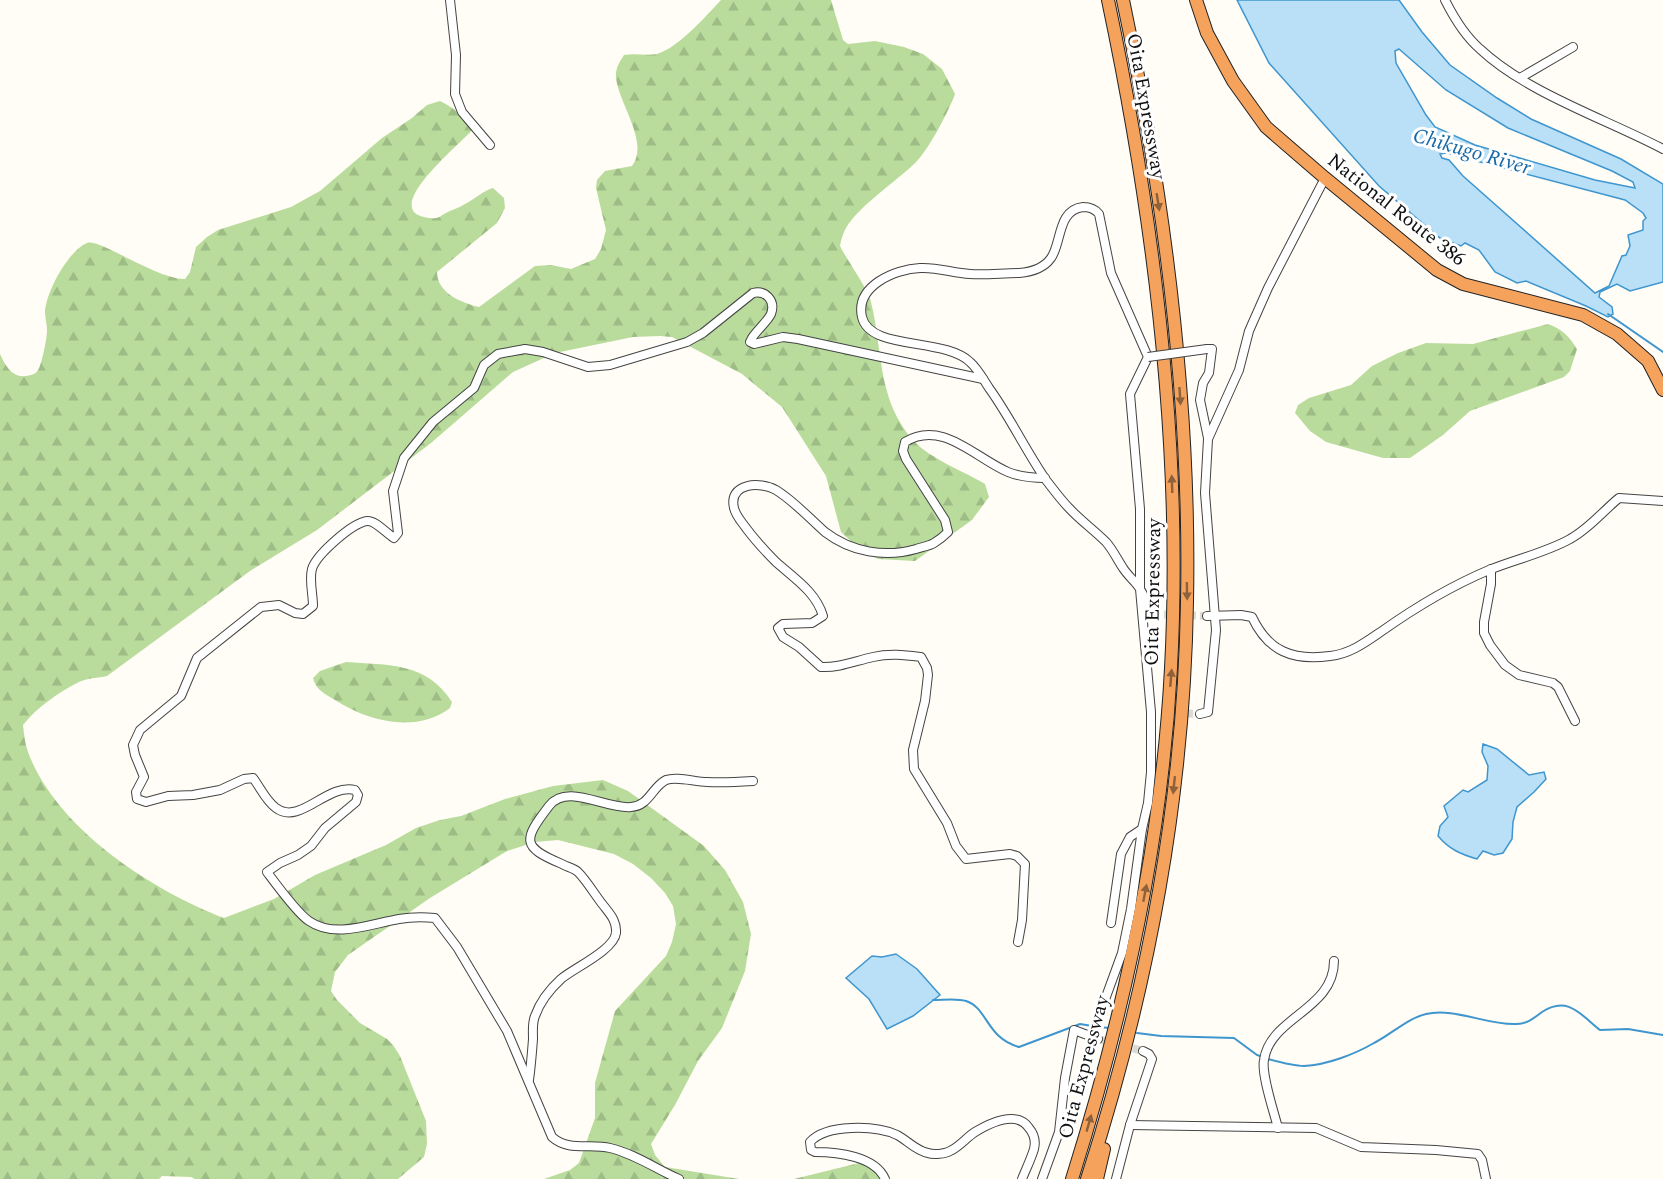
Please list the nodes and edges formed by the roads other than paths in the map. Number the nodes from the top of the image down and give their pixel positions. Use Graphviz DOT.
graph roads {
  1 [pos="450,0"];
  2 [pos="1108,0"];
  3 [pos="1123,0"];
  4 [pos="1196,0"];
  5 [pos="1445,0"];
  6 [pos="1573,47"];
  7 [pos="1520,78"];
  8 [pos="490,145"];
  9 [pos="1663,149"];
  10 [pos="1325,178"];
  11 [pos="1148,357"];
  12 [pos="983,379"];
  13 [pos="1663,390"];
  14 [pos="1208,439"];
  15 [pos="1045,478"];
  16 [pos="1663,501"];
  17 [pos="1491,569"];
  18 [pos="1140,589"];
  19 [pos="1152,614"];
  20 [pos="1211,616"];
  21 [pos="1150,712"];
  22 [pos="1161,712"];
  23 [pos="1200,714"];
  24 [pos="1575,721"];
  25 [pos="753,781"];
  26 [pos="1142,830"];
  27 [pos="1111,923"];
  28 [pos="1018,942"];
  29 [pos="1334,961"];
  30 [pos="1134,1013"];
  31 [pos="1143,1050"];
  32 [pos="529,1083"];
  33 [pos="1130,1125"];
  34 [pos="1278,1128"];
  35 [pos="679,1179"];
  36 [pos="885,1179"];
  37 [pos="1022,1179"];
  38 [pos="1041,1179"];
  39 [pos="1071,1179"];
  40 [pos="1087,1179"];
  41 [pos="1097,1179"];
  42 [pos="1116,1179"];
  43 [pos="1486,1179"];
  1 -- 8 [label="street"];
  39 -- 2 [label="highway, Oita Expressway, one-way"];
  3 -- 30 [label="highway, Oita Expressway, one-way"];
  4 -- 10 [label="highway, National Route 386"];
  5 -- 7 [label="street"];
  6 -- 7 [label="street"];
  7 -- 9 [label="street"];
  10 -- 13 [label="highway, National Route 386"];
  10 -- 14 [label="street"];
  11 -- 12 [label="street"];
  11 -- 14 [label="street, bridge"];
  11 -- 18 [label="street"];
  12 -- 15 [label="street"];
  12 -- 32 [label="street"];
  14 -- 20 [label="street"];
  15 -- 18 [label="street"];
  15 -- 28 [label="street"];
  16 -- 17 [label="street"];
  17 -- 20 [label="street"];
  17 -- 24 [label="street"];
  18 -- 19 [label="street"];
  18 -- 21 [label="street"];
  20 -- 23 [label="street"];
  21 -- 22 [label="street"];
  21 -- 26 [label="street"];
  25 -- 32 [label="street"];
  26 -- 27 [label="street"];
  26 -- 38 [label="street"];
  29 -- 34 [label="street"];
  30 -- 40 [label="highway, Oita Expressway"];
  30 -- 41 [label="highway"];
  31 -- 33 [label="street"];
  32 -- 35 [label="street"];
  33 -- 34 [label="street"];
  33 -- 42 [label="street"];
  34 -- 43 [label="street"];
  36 -- 37 [label="street"];
}
